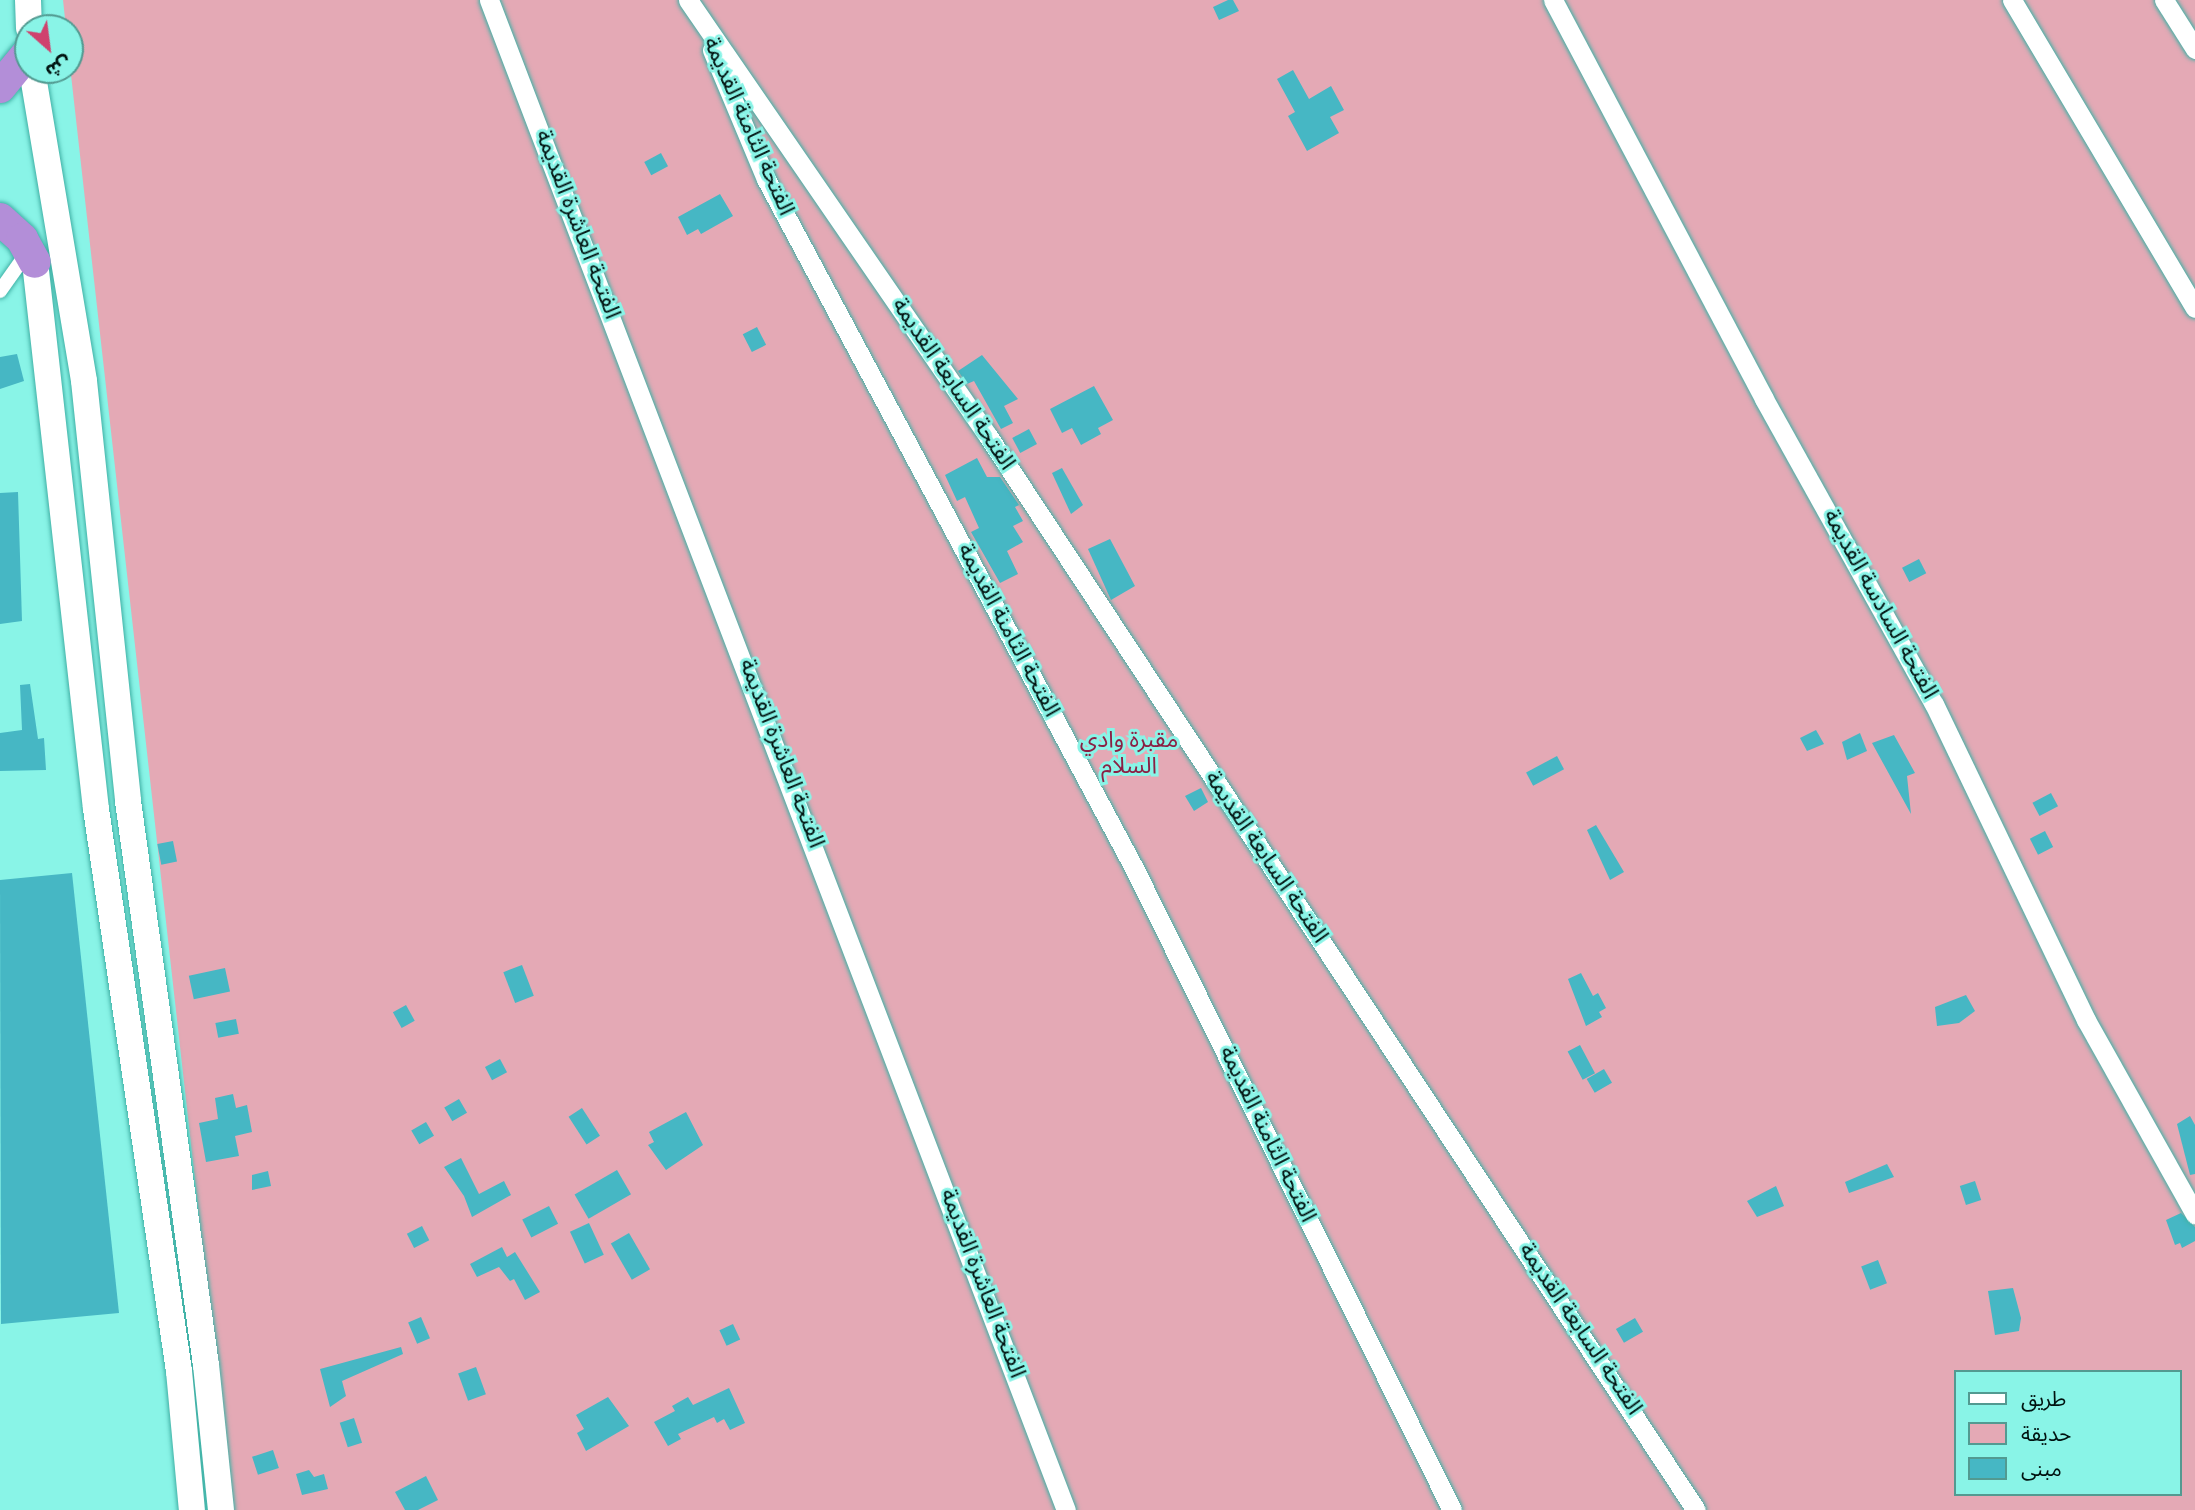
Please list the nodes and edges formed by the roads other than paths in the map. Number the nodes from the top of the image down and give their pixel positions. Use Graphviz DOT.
graph roads {
  1 [pos="489,0"];
  2 [pos="1553,0"];
  3 [pos="2012,0"];
  4 [pos="2164,0"];
  5 [pos="692,7"];
  6 [pos="2195,49"];
  7 [pos="14,70"];
  8 [pos="34,84"];
  9 [pos="0,87"];
  10 [pos="0,219"];
  11 [pos="32,256"];
  12 [pos="0,291"];
  13 [pos="2195,308"];
  14 [pos="2195,1214"];
  15 [pos="192,1510"];
  16 [pos="221,1510"];
  17 [pos="1066,1510"];
  18 [pos="1452,1510"];
  19 [pos="1696,1510"];
  1 -- 17 [label="street, الفتحة العاشرة القديمة"];
  2 -- 14 [label="street, الفتحة السادسة القديمة"];
  3 -- 13 [label="street"];
  4 -- 6 [label="street"];
  5 -- 18 [label="street, الفتحة الثامنة القديمة"];
  5 -- 19 [label="street, الفتحة السابعة القديمة"];
  7 -- 9 [label="highway"];
  8 -- 16 [label="main road"];
  10 -- 11 [label="highway"];
  11 -- 12 [label="street"];
  11 -- 15 [label="main road"];
}
